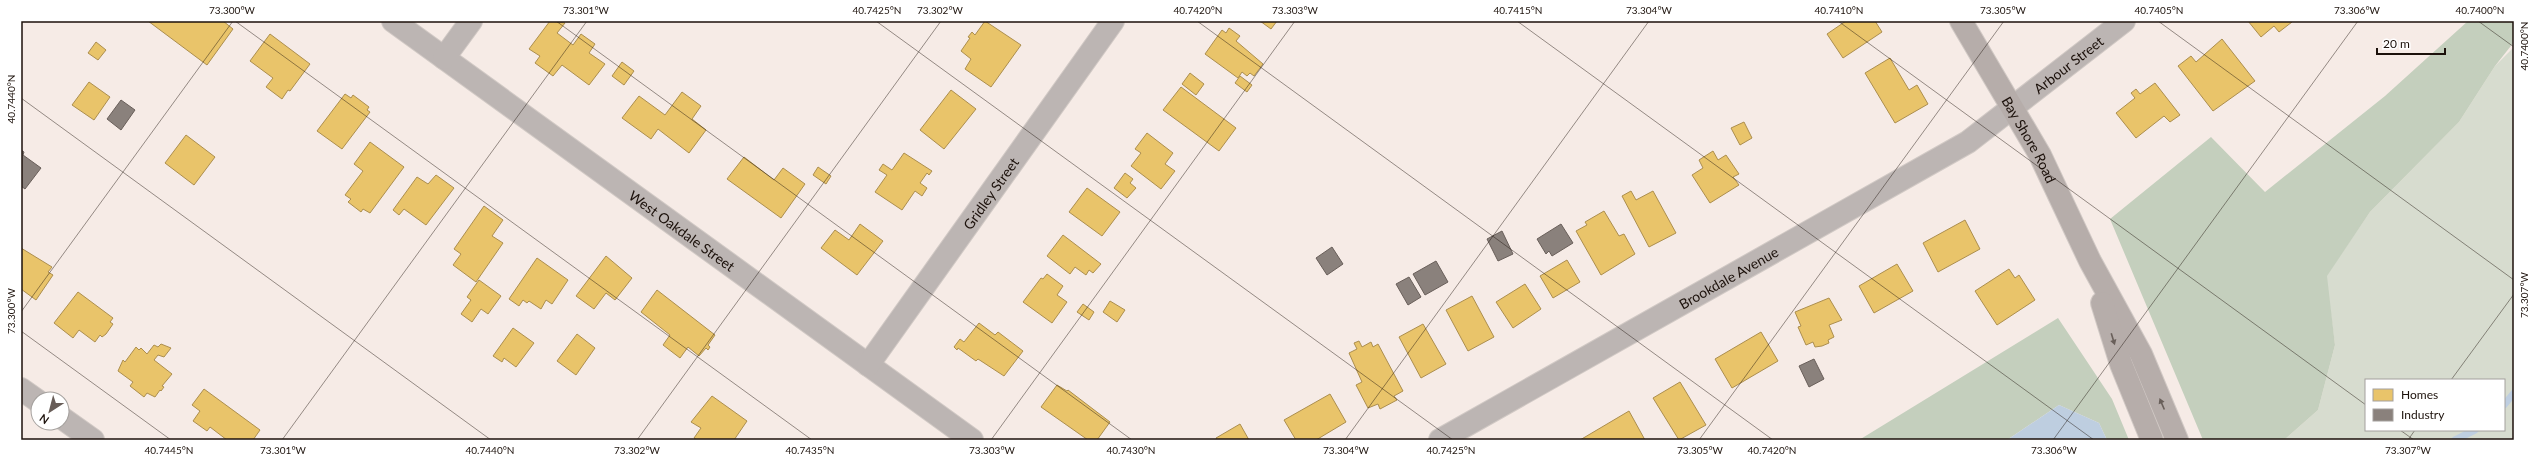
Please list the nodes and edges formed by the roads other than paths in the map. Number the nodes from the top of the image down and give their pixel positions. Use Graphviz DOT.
graph roads {
  1 [pos="393,21"];
  2 [pos="471,21"];
  3 [pos="1113,21"];
  4 [pos="1961,21"];
  5 [pos="2124,21"];
  6 [pos="444,58"];
  7 [pos="2013,108"];
  8 [pos="2090,261"];
  9 [pos="868,364"];
  10 [pos="21,389"];
  11 [pos="30,395"];
  12 [pos="70,424"];
  13 [pos="93,440"];
  14 [pos="972,440"];
  15 [pos="1440,440"];
  16 [pos="2152,440"];
  17 [pos="2177,440"];
  1 -- 6 [label="street, West Oakdale Street"];
  2 -- 6 [label="street"];
  3 -- 9 [label="street, Gridley Street"];
  4 -- 7 [label="main road, Bay Shore Road"];
  5 -- 7 [label="street, Arbour Street"];
  6 -- 9 [label="street, West Oakdale Street"];
  7 -- 8 [label="main road, Bay Shore Road"];
  7 -- 15 [label="street, Brookdale Avenue"];
  8 -- 16 [label="main road, Bay Shore Road, one-way"];
  17 -- 8 [label="main road, Bay Shore Road, one-way"];
  9 -- 14 [label="street, West Oakdale Street"];
  10 -- 11 [label="street"];
  12 -- 13 [label="street"];
}
